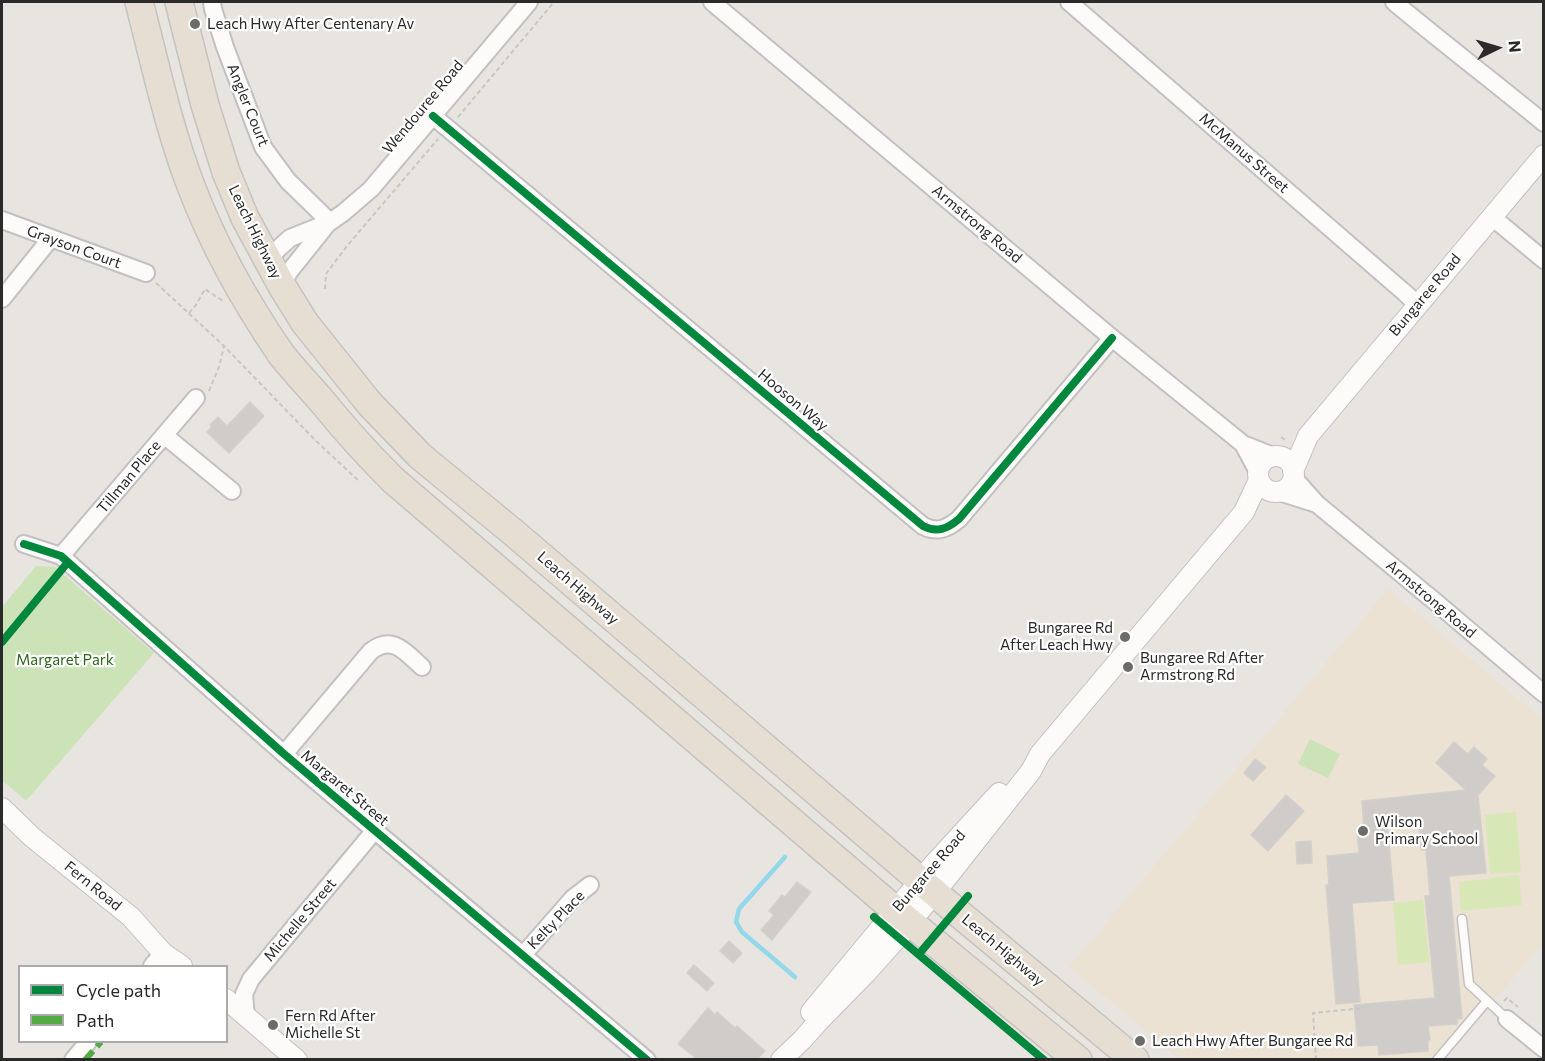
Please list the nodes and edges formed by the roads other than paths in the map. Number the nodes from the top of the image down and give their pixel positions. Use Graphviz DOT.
graph roads {
  1 [pos="139,2"];
  2 [pos="179,2"];
  3 [pos="212,2"];
  4 [pos="528,2"];
  5 [pos="712,2"];
  6 [pos="1069,2"];
  7 [pos="1394,2"];
  8 [pos="433,116"];
  9 [pos="1544,123"];
  10 [pos="1544,155"];
  11 [pos="1492,217"];
  12 [pos="2,220"];
  13 [pos="330,222"];
  14 [pos="51,238"];
  15 [pos="1544,260"];
  16 [pos="268,261"];
  17 [pos="146,273"];
  18 [pos="282,286"];
  19 [pos="2,299"];
  20 [pos="1418,305"];
  21 [pos="1112,338"];
  22 [pos="196,398"];
  23 [pos="327,407"];
  24 [pos="165,435"];
  25 [pos="1308,436"];
  26 [pos="1243,444"];
  27 [pos="1279,447"];
  28 [pos="1293,474"];
  29 [pos="1267,484"];
  30 [pos="232,491"];
  31 [pos="1317,504"];
  32 [pos="24,544"];
  33 [pos="62,556"];
  34 [pos="422,667"];
  35 [pos="1544,694"];
  36 [pos="284,754"];
  37 [pos="2,808"];
  38 [pos="375,830"];
  39 [pos="590,885"];
  40 [pos="927,886"];
  41 [pos="902,916"];
  42 [pos="1462,919"];
  43 [pos="523,955"];
  44 [pos="157,960"];
  45 [pos="178,965"];
  46 [pos="236,997"];
  47 [pos="1487,1001"];
  48 [pos="1507,1019"];
  49 [pos="86,1043"];
  50 [pos="1544,1049"];
  51 [pos="783,1057"];
  52 [pos="73,1059"];
  53 [pos="297,1059"];
  54 [pos="647,1059"];
  55 [pos="1078,1059"];
  56 [pos="1135,1059"];
  57 [pos="1437,1059"];
  1 -- 23 [label="highway"];
  2 -- 16 [label="highway, Leach Highway"];
  3 -- 13 [label="street, Angler Court"];
  4 -- 8 [label="street, Wendouree Road"];
  5 -- 21 [label="street, Armstrong Road"];
  6 -- 20 [label="street, McManus Street"];
  7 -- 9 [label="street"];
  8 -- 13 [label="street, Wendouree Road"];
  8 -- 21 [label="street, Hooson Way"];
  10 -- 11 [label="street, Bungaree Road"];
  11 -- 15 [label="street"];
  11 -- 20 [label="street, Bungaree Road"];
  12 -- 14 [label="street, Grayson Court"];
  13 -- 16 [label="street, Wendouree Road"];
  13 -- 18 [label="street, Wendouree Road"];
  14 -- 17 [label="street, Grayson Court"];
  14 -- 19 [label="street"];
  16 -- 18 [label="highway, Leach Highway"];
  16 -- 23 [label="highway"];
  18 -- 40 [label="highway, Leach Highway"];
  20 -- 25 [label="street, Bungaree Road"];
  21 -- 26 [label="street, Armstrong Road"];
  22 -- 24 [label="street, Tillman Place"];
  23 -- 41 [label="highway"];
  24 -- 30 [label="street"];
  24 -- 33 [label="street, Tillman Place"];
  25 -- 27 [label="street, Bungaree Road"];
  25 -- 28 [label="street, Bungaree Road"];
  26 -- 27 [label="street, Armstrong Road"];
  26 -- 29 [label="street, Armstrong Road"];
  27 -- 28 [label="street"];
  27 -- 29 [label="street, Bungaree Road"];
  28 -- 29 [label="street, Bungaree Road"];
  28 -- 31 [label="street, Armstrong Road"];
  29 -- 31 [label="street, Armstrong Road"];
  29 -- 40 [label="street, Bungaree Road"];
  31 -- 35 [label="street, Armstrong Road"];
  32 -- 33 [label="street, Margaret Street"];
  33 -- 36 [label="street, Margaret Street"];
  34 -- 36 [label="street"];
  36 -- 38 [label="street, Margaret Street"];
  37 -- 44 [label="street, Fern Road"];
  38 -- 43 [label="street, Margaret Street"];
  38 -- 46 [label="street, Michelle Street"];
  39 -- 43 [label="street, Kelty Place"];
  40 -- 41 [label="street, Bungaree Road"];
  40 -- 56 [label="highway, Leach Highway"];
  41 -- 51 [label="street, Bungaree Road"];
  41 -- 55 [label="highway"];
  42 -- 47 [label="lane"];
  43 -- 54 [label="street, Margaret Street"];
  44 -- 45 [label="street, Fern Road"];
  46 -- 53 [label="street"];
  47 -- 48 [label="lane"];
  47 -- 57 [label="lane"];
  48 -- 50 [label="street"];
  49 -- 52 [label="street"];
}
